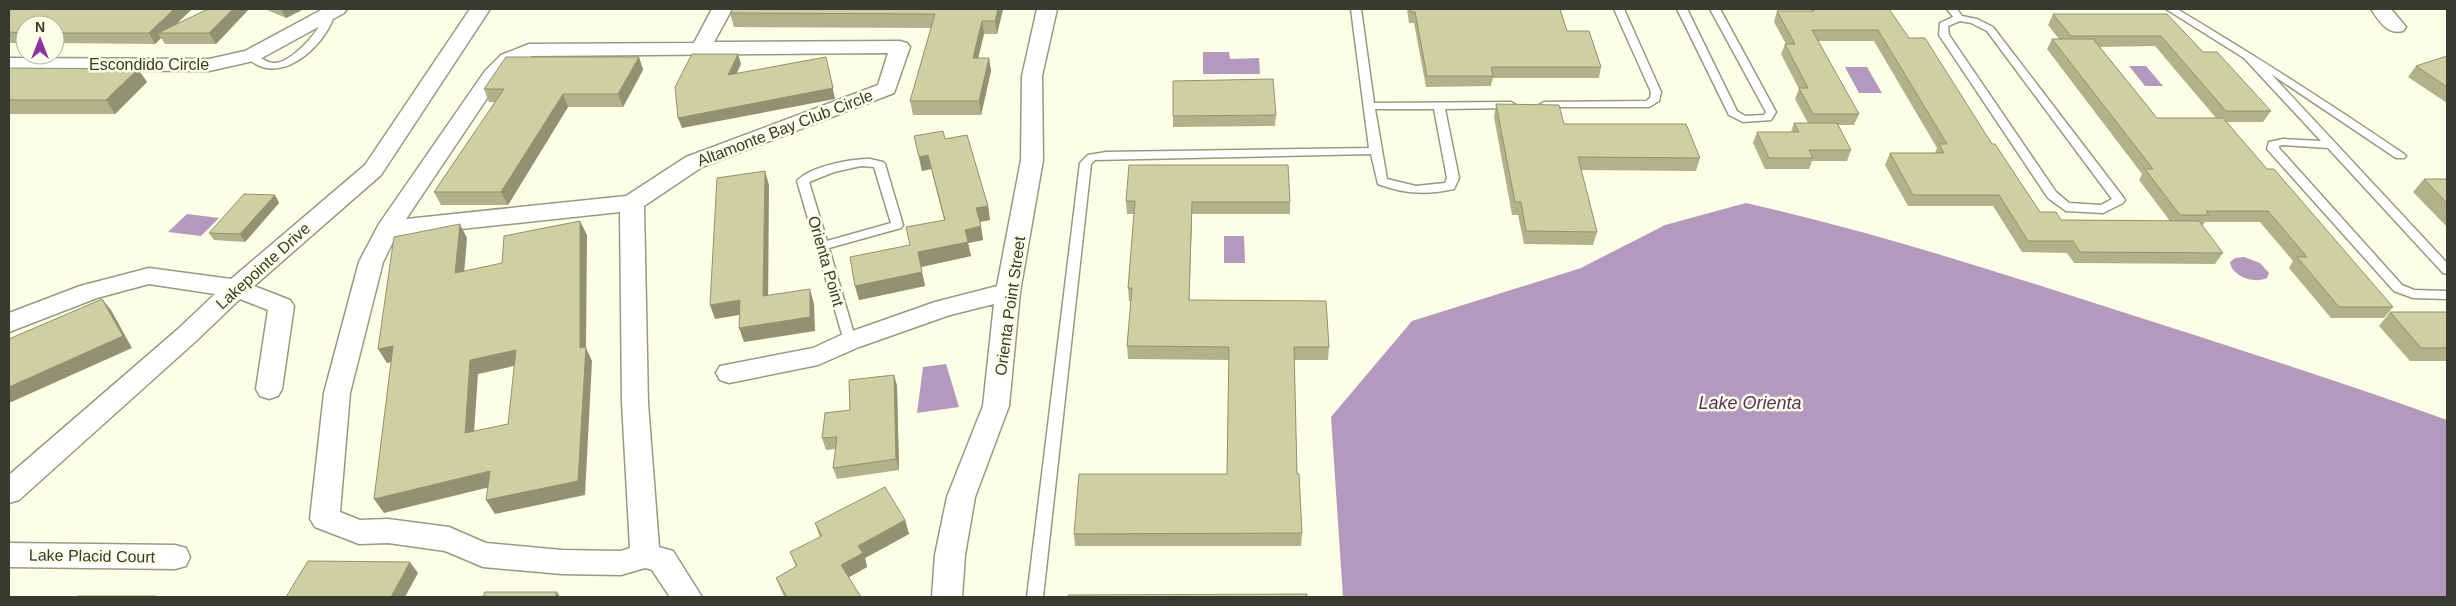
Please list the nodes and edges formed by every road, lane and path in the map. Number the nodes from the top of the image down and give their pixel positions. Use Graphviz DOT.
graph roads {
  1 [pos="480,9"];
  2 [pos="722,9"];
  3 [pos="1047,9"];
  4 [pos="1356,9"];
  5 [pos="1620,9"];
  6 [pos="1682,9"];
  7 [pos="1715,9"];
  8 [pos="1952,9"];
  9 [pos="2171,9"];
  10 [pos="2381,9"];
  11 [pos="331,12"];
  12 [pos="1959,18"];
  13 [pos="2396,27"];
  14 [pos="701,49"];
  15 [pos="2247,55"];
  16 [pos="9,64"];
  17 [pos="1369,106"];
  18 [pos="1439,106"];
  19 [pos="2328,145"];
  20 [pos="1375,151"];
  21 [pos="2400,156"];
  22 [pos="632,203"];
  23 [pos="388,229"];
  24 [pos="822,246"];
  25 [pos="2447,270"];
  26 [pos="236,288"];
  27 [pos="1008,292"];
  28 [pos="2447,295"];
  29 [pos="9,323"];
  30 [pos="850,342"];
  31 [pos="729,373"];
  32 [pos="269,390"];
  33 [pos="9,492"];
  34 [pos="9,555"];
  35 [pos="645,556"];
  36 [pos="175,557"];
  37 [pos="687,597"];
  38 [pos="947,597"];
  39 [pos="1035,597"];
  1 -- 26 [label="street, Lakepointe Drive"];
  2 -- 14 [label="street"];
  3 -- 27 [label="street, Orienta Point Street"];
  4 -- 17 [label="lane"];
  5 -- 18 [label="lane"];
  6 -- 7 [label="lane"];
  8 -- 12 [label="lane"];
  9 -- 15 [label="lane"];
  10 -- 13 [label="street"];
  11 -- 16 [label="street, Escondido Circle"];
  12 -- 12 [label="lane"];
  14 -- 22 [label="street, Altamonte Bay Club Circle"];
  14 -- 23 [label="street, Altamonte Bay Club Circle"];
  15 -- 19 [label="lane"];
  15 -- 21 [label="lane"];
  17 -- 18 [label="lane"];
  17 -- 20 [label="lane"];
  18 -- 20 [label="lane"];
  19 -- 25 [label="lane"];
  19 -- 28 [label="lane"];
  20 -- 39 [label="lane"];
  22 -- 23 [label="street, Altamonte Bay Club Circle"];
  22 -- 35 [label="street"];
  23 -- 35 [label="street, Altamonte Bay Club Circle"];
  24 -- 24 [label="lane, Orienta Point"];
  24 -- 30 [label="lane, Orienta Point"];
  26 -- 29 [label="street"];
  26 -- 32 [label="street"];
  26 -- 33 [label="street, Lakepointe Drive"];
  27 -- 30 [label="street"];
  27 -- 38 [label="street, Orienta Point Street"];
  30 -- 31 [label="street"];
  34 -- 36 [label="street, Lake Placid Court"];
  35 -- 37 [label="street"];
}
